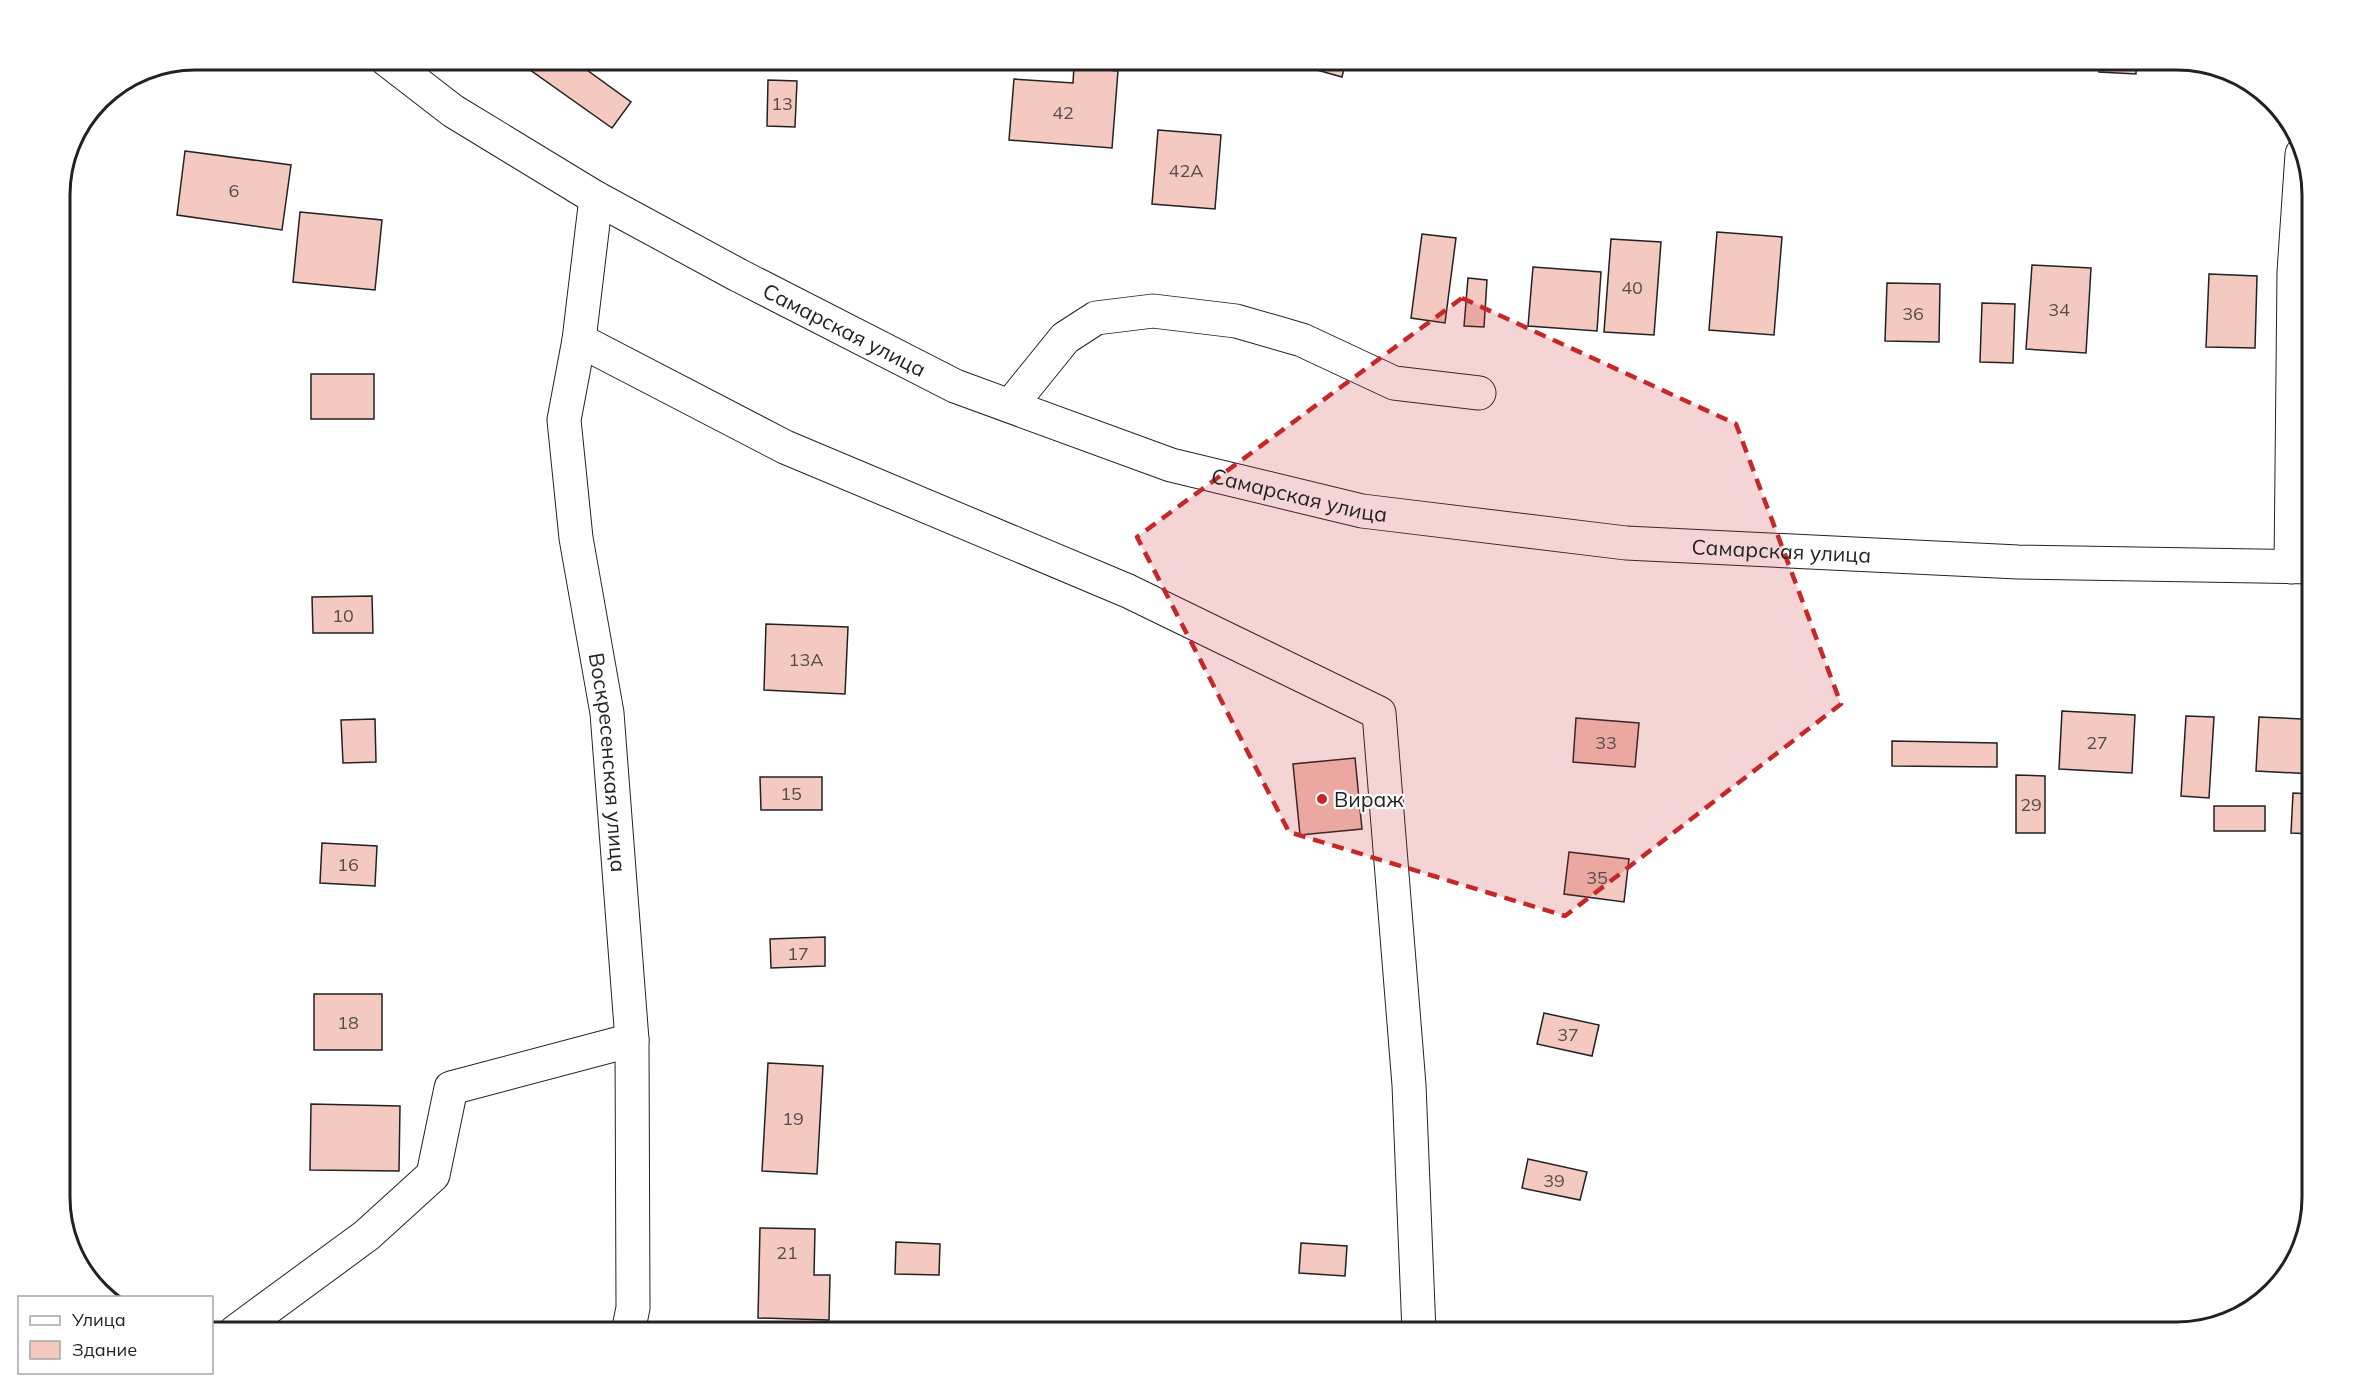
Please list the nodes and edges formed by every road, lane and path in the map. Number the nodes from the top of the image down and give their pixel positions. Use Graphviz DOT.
graph roads {
  1 [pos="400,70"];
  2 [pos="2301,175"];
  3 [pos="596,198"];
  4 [pos="579,340"];
  5 [pos="1479,393"];
  6 [pos="1010,406"];
  7 [pos="2302,567"];
  8 [pos="632,1040"];
  9 [pos="249,1322"];
  10 [pos="630,1322"];
  11 [pos="1419,1322"];
  1 -- 3 [label="street, Самарская улица"];
  2 -- 7 [label="street"];
  3 -- 4 [label="street, Воскресенская улица"];
  3 -- 6 [label="street, Самарская улица"];
  4 -- 8 [label="street, Воскресенская улица"];
  4 -- 11 [label="street"];
  5 -- 6 [label="street"];
  6 -- 7 [label="street, Самарская улица"];
  8 -- 9 [label="street"];
  8 -- 10 [label="street, Воскресенская улица"];
}
